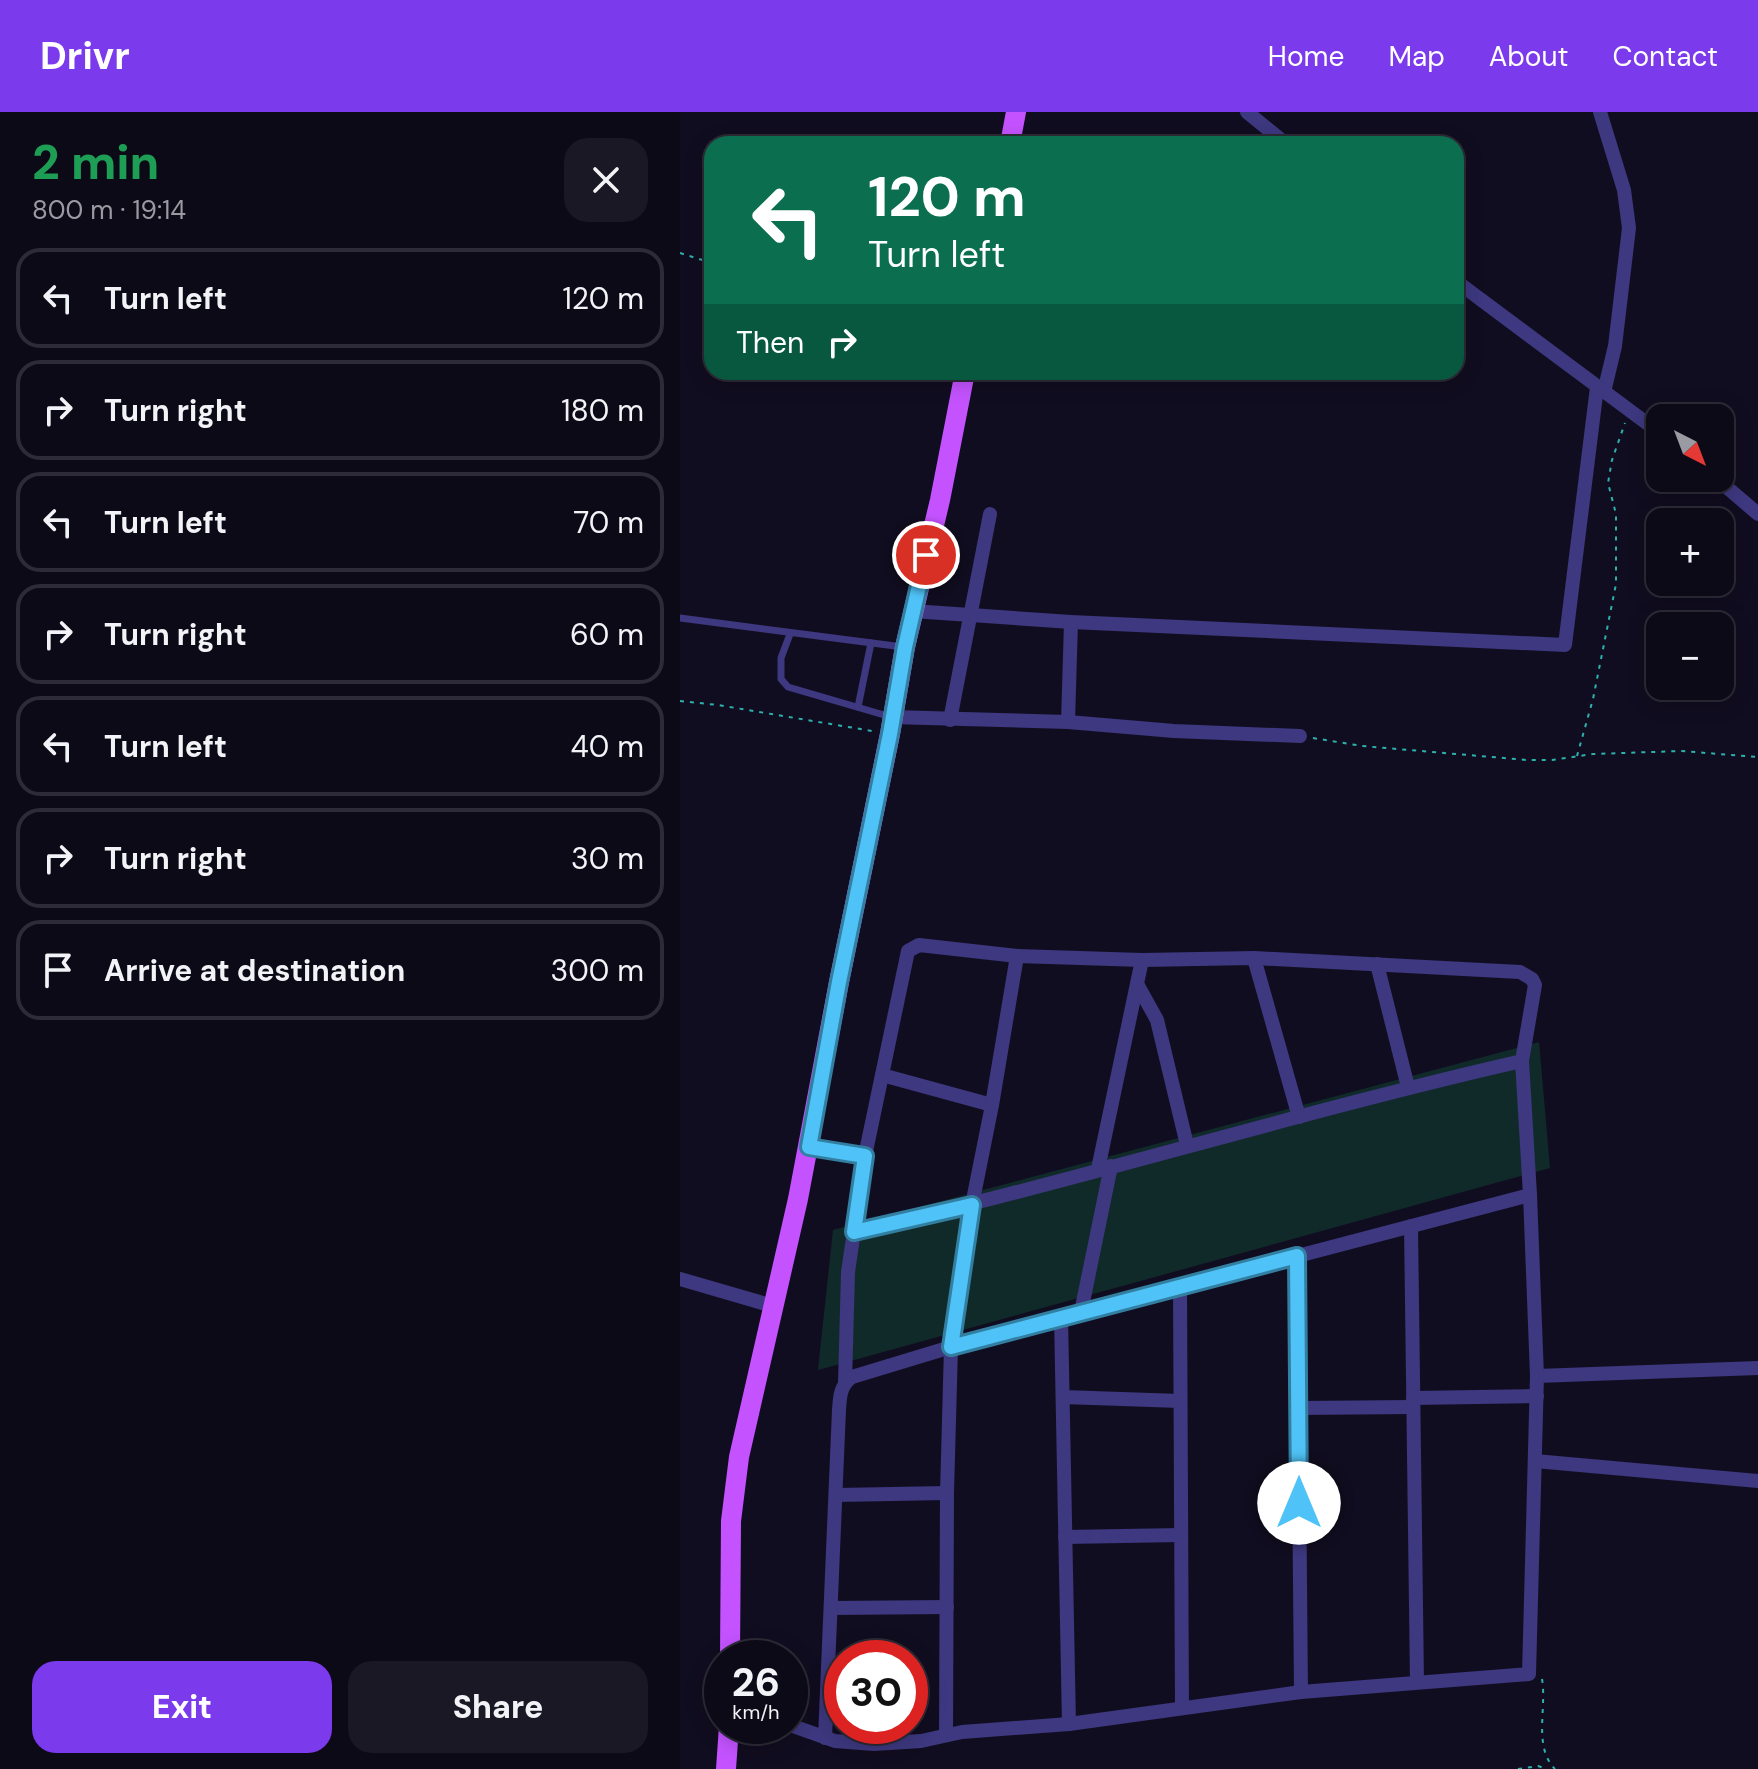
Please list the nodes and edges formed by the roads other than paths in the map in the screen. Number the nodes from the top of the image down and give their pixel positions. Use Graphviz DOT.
graph roads {
  1 [pos="1016,112"];
  2 [pos="1247,112"];
  3 [pos="1600,112"];
  4 [pos="1012,136"];
  5 [pos="1276,136"];
  6 [pos="1464,287"];
  7 [pos="963,380"];
  8 [pos="1601,390"];
  9 [pos="1646,423"];
  10 [pos="1732,492"];
  11 [pos="990,514"];
  12 [pos="1758,514"];
  13 [pos="912,611"];
  14 [pos="970,615"];
  15 [pos="680,618"];
  16 [pos="1071,622"];
  17 [pos="790,634"];
  18 [pos="871,643"];
  19 [pos="905,647"];
  20 [pos="858,707"];
  21 [pos="950,720"];
  22 [pos="1068,722"];
  23 [pos="891,726"];
  24 [pos="1300,736"];
  25 [pos="1017,956"];
  26 [pos="1254,958"];
  27 [pos="1142,960"];
  28 [pos="1377,964"];
  29 [pos="1137,984"];
  30 [pos="1522,1061"];
  31 [pos="882,1075"];
  32 [pos="1408,1087"];
  33 [pos="992,1105"];
  34 [pos="1299,1117"];
  35 [pos="1187,1145"];
  36 [pos="809,1147"];
  37 [pos="865,1156"];
  38 [pos="1104,1168"];
  39 [pos="1530,1195"];
  40 [pos="972,1205"];
  41 [pos="1411,1226"];
  42 [pos="854,1232"];
  43 [pos="1297,1256"];
  44 [pos="680,1279"];
  45 [pos="1180,1287"];
  46 [pos="773,1306"];
  47 [pos="1081,1312"];
  48 [pos="1061,1317"];
  49 [pos="951,1347"];
  50 [pos="1758,1368"];
  51 [pos="1537,1376"];
  52 [pos="845,1383"];
  53 [pos="1537,1396"];
  54 [pos="1063,1397"];
  55 [pos="1180,1401"];
  56 [pos="1413,1403"];
  57 [pos="1298,1408"];
  58 [pos="1535,1461"];
  59 [pos="1758,1481"];
  60 [pos="947,1493"];
  61 [pos="836,1495"];
  62 [pos="1181,1535"];
  63 [pos="1065,1537"];
  64 [pos="947,1607"];
  65 [pos="832,1608"];
  66 [pos="730,1640"];
  67 [pos="830,1640"];
  68 [pos="1417,1682"];
  69 [pos="1301,1692"];
  70 [pos="1182,1707"];
  71 [pos="1069,1724"];
  72 [pos="946,1735"];
  73 [pos="928,1739"];
  74 [pos="728,1744"];
  75 [pos="726,1769"];
  1 -- 4 [label="main road"];
  2 -- 5 [label="street"];
  3 -- 8 [label="street"];
  6 -- 8 [label="street"];
  7 -- 13 [label="main road"];
  8 -- 9 [label="street"];
  8 -- 16 [label="street"];
  10 -- 12 [label="street"];
  11 -- 14 [label="street"];
  13 -- 14 [label="street"];
  13 -- 19 [label="main road"];
  14 -- 16 [label="street"];
  14 -- 21 [label="street"];
  15 -- 17 [label="lane"];
  16 -- 22 [label="street"];
  17 -- 18 [label="lane"];
  17 -- 20 [label="lane"];
  18 -- 19 [label="lane"];
  18 -- 20 [label="lane"];
  19 -- 23 [label="main road"];
  20 -- 23 [label="lane"];
  21 -- 22 [label="street"];
  21 -- 23 [label="street"];
  22 -- 24 [label="street"];
  23 -- 36 [label="main road"];
  25 -- 27 [label="street"];
  25 -- 31 [label="street"];
  25 -- 33 [label="street"];
  26 -- 27 [label="street"];
  26 -- 28 [label="street"];
  26 -- 34 [label="street"];
  27 -- 29 [label="street"];
  28 -- 30 [label="street"];
  28 -- 32 [label="street"];
  29 -- 35 [label="street"];
  29 -- 38 [label="street"];
  30 -- 32 [label="street"];
  30 -- 39 [label="street"];
  31 -- 33 [label="street"];
  31 -- 37 [label="street"];
  32 -- 34 [label="street"];
  33 -- 40 [label="street"];
  34 -- 35 [label="street"];
  35 -- 38 [label="street"];
  36 -- 37 [label="street"];
  36 -- 46 [label="main road"];
  37 -- 42 [label="street"];
  38 -- 40 [label="street"];
  38 -- 47 [label="street"];
  39 -- 41 [label="street"];
  39 -- 51 [label="street"];
  40 -- 42 [label="street"];
  40 -- 49 [label="street"];
  41 -- 43 [label="street"];
  41 -- 56 [label="street"];
  42 -- 52 [label="street"];
  43 -- 45 [label="street"];
  43 -- 57 [label="street"];
  44 -- 46 [label="street"];
  45 -- 47 [label="street"];
  45 -- 55 [label="street"];
  46 -- 66 [label="main road"];
  47 -- 48 [label="street"];
  48 -- 49 [label="street"];
  48 -- 54 [label="street"];
  49 -- 52 [label="street"];
  49 -- 60 [label="street"];
  50 -- 51 [label="street"];
  51 -- 53 [label="street"];
  52 -- 61 [label="street"];
  53 -- 56 [label="street"];
  53 -- 58 [label="street"];
  54 -- 55 [label="street"];
  54 -- 63 [label="street"];
  55 -- 62 [label="street"];
  56 -- 57 [label="street"];
  56 -- 68 [label="street"];
  57 -- 69 [label="street"];
  58 -- 59 [label="street"];
  58 -- 68 [label="street"];
  60 -- 61 [label="street"];
  60 -- 64 [label="street"];
  61 -- 65 [label="street"];
  62 -- 63 [label="street"];
  62 -- 70 [label="street"];
  63 -- 71 [label="street"];
  64 -- 65 [label="street"];
  64 -- 72 [label="street"];
  65 -- 67 [label="street"];
  68 -- 69 [label="street"];
  69 -- 70 [label="street"];
  70 -- 71 [label="street"];
  71 -- 72 [label="street"];
  72 -- 73 [label="street"];
  74 -- 75 [label="main road"];
}
